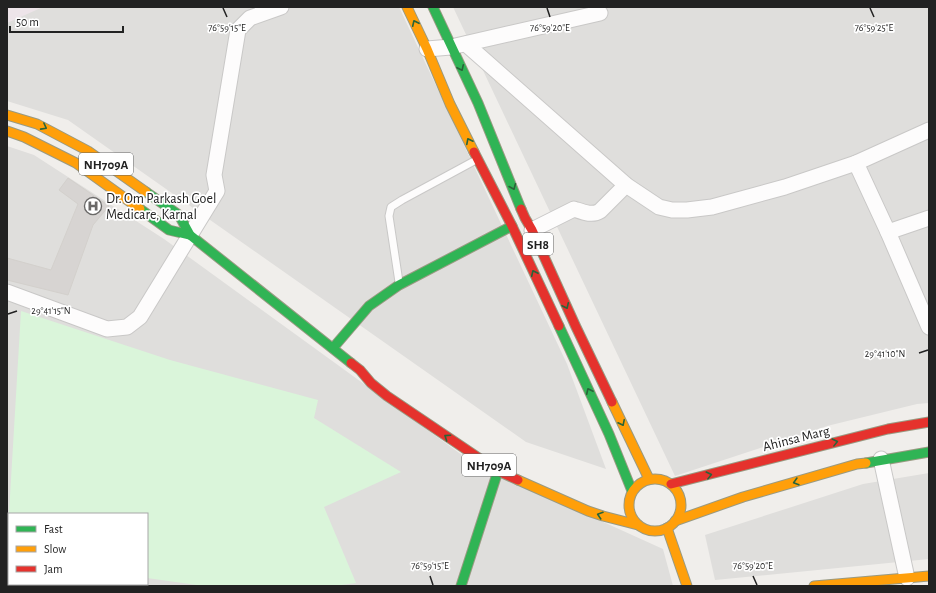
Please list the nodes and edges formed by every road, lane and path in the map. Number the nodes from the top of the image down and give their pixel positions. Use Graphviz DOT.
graph roads {
  1 [pos="281,7"];
  2 [pos="407,7"];
  3 [pos="433,7"];
  4 [pos="600,13"];
  5 [pos="459,45"];
  6 [pos="427,49"];
  7 [pos="7,115"];
  8 [pos="929,130"];
  9 [pos="7,131"];
  10 [pos="478,159"];
  11 [pos="856,163"];
  12 [pos="626,185"];
  13 [pos="929,218"];
  14 [pos="512,226"];
  15 [pos="532,230"];
  16 [pos="888,232"];
  17 [pos="190,235"];
  18 [pos="399,285"];
  19 [pos="559,290"];
  20 [pos="7,292"];
  21 [pos="544,296"];
  22 [pos="929,327"];
  23 [pos="332,348"];
  24 [pos="360,370"];
  25 [pos="382,380"];
  26 [pos="929,422"];
  27 [pos="929,452"];
  28 [pos="504,459"];
  29 [pos="882,459"];
  30 [pos="498,471"];
  31 [pos="649,479"];
  32 [pos="671,484"];
  33 [pos="632,491"];
  34 [pos="675,521"];
  35 [pos="638,525"];
  36 [pos="668,528"];
  37 [pos="929,576"];
  38 [pos="907,578"];
  39 [pos="461,586"];
  40 [pos="688,586"];
  41 [pos="814,586"];
  1 -- 17 [label="street"];
  6 -- 2 [label="main road, SH8, one-way"];
  3 -- 5 [label="main road, SH8"];
  4 -- 5 [label="street"];
  5 -- 6 [label="street"];
  5 -- 12 [label="street"];
  5 -- 15 [label="main road, SH8, one-way"];
  10 -- 6 [label="main road, SH8, one-way"];
  7 -- 17 [label="main road, NH709A, one-way"];
  8 -- 11 [label="street"];
  9 -- 17 [label="main road, NH709A"];
  10 -- 14 [label="main road, SH8"];
  10 -- 18 [label="lane"];
  11 -- 12 [label="street"];
  11 -- 16 [label="street"];
  12 -- 15 [label="street"];
  13 -- 16 [label="street"];
  14 -- 18 [label="main road"];
  21 -- 14 [label="main road, SH8, one-way"];
  15 -- 19 [label="main road, SH8"];
  16 -- 22 [label="street"];
  17 -- 20 [label="street"];
  17 -- 23 [label="main road, NH709A"];
  18 -- 23 [label="main road"];
  19 -- 21 [label="main road"];
  19 -- 31 [label="main road, SH8, one-way"];
  33 -- 21 [label="main road, SH8, one-way"];
  23 -- 24 [label="main road, NH709A"];
  24 -- 25 [label="main road, NH709A"];
  30 -- 24 [label="main road, NH709A, one-way"];
  32 -- 26 [label="main road, Ahinsa Marg, one-way"];
  27 -- 29 [label="main road"];
  28 -- 30 [label="main road"];
  29 -- 34 [label="main road, one-way"];
  29 -- 38 [label="street"];
  35 -- 30 [label="main road, NH709A, one-way"];
  30 -- 39 [label="main road"];
  31 -- 32 [label="main road"];
  31 -- 33 [label="main road"];
  32 -- 34 [label="main road"];
  33 -- 35 [label="main road"];
  34 -- 36 [label="main road"];
  35 -- 36 [label="main road, NH709A"];
  36 -- 40 [label="main road"];
  37 -- 38 [label="main road"];
  38 -- 41 [label="main road"];
}
